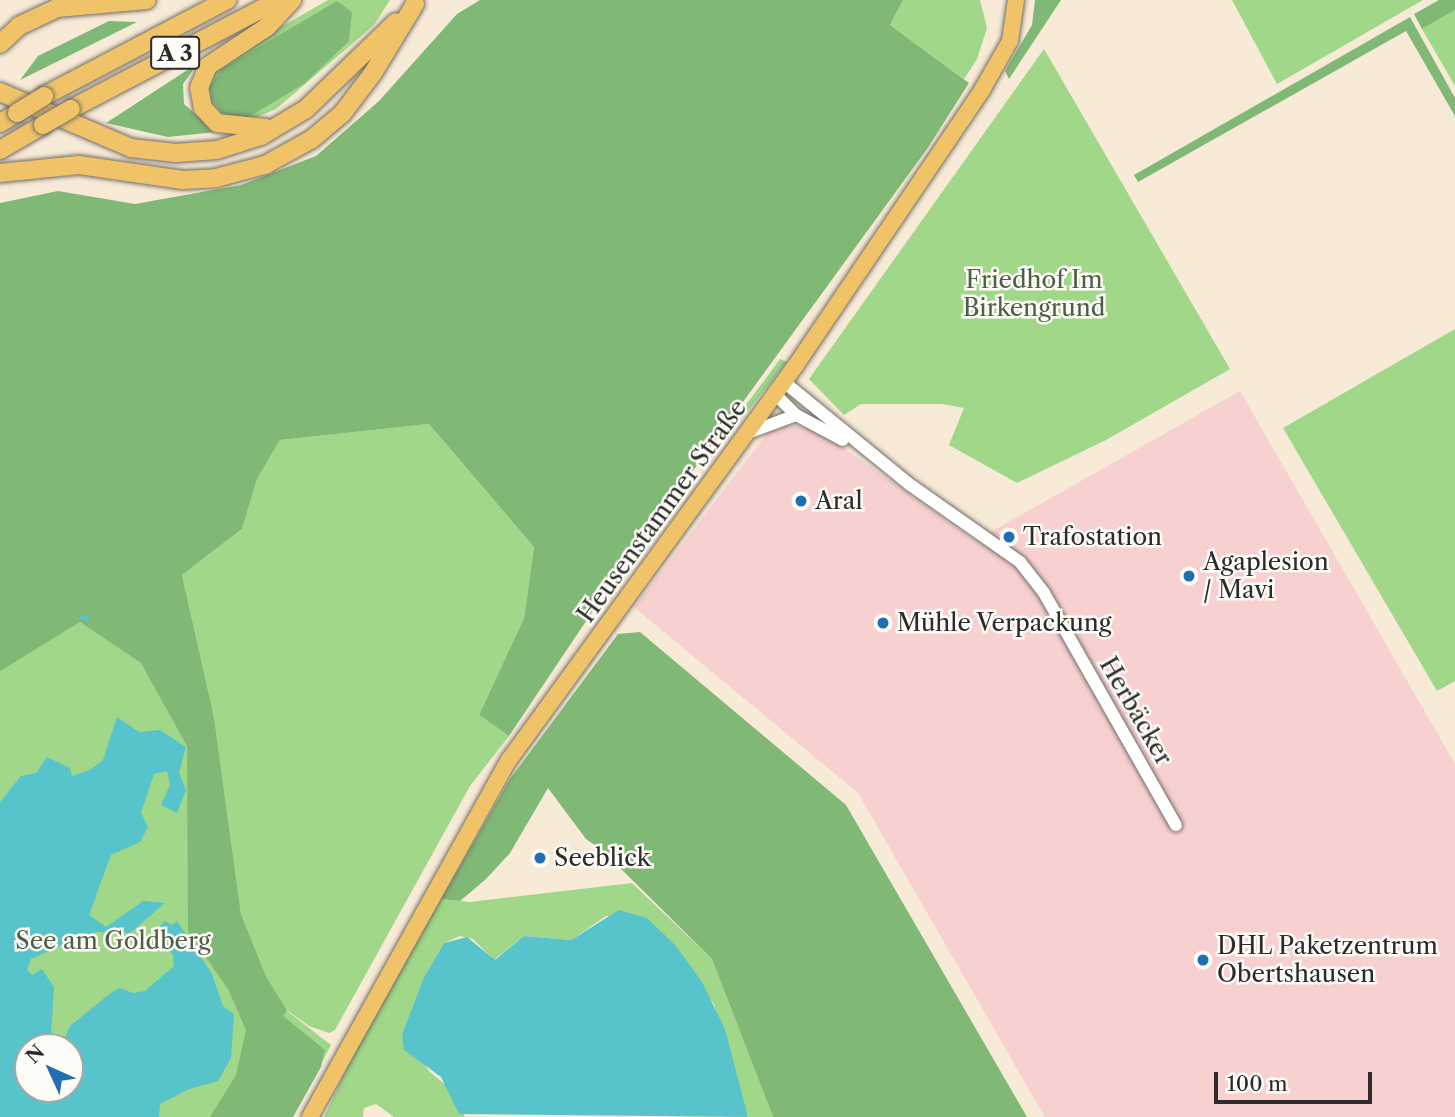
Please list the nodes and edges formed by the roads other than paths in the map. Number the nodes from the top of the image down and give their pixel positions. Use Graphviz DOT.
graph roads {
  1 [pos="147,0"];
  2 [pos="227,0"];
  3 [pos="279,0"];
  4 [pos="292,0"];
  5 [pos="1016,0"];
  6 [pos="417,2"];
  7 [pos="0,44"];
  8 [pos="0,92"];
  9 [pos="0,123"];
  10 [pos="277,128"];
  11 [pos="0,150"];
  12 [pos="0,173"];
  13 [pos="779,388"];
  14 [pos="796,415"];
  15 [pos="747,433"];
  16 [pos="870,454"];
  17 [pos="1176,825"];
  18 [pos="310,1117"];
  1 -- 7 [label="highway"];
  2 -- 9 [label="highway, A 3, bridge"];
  3 -- 11 [label="highway, A 3, bridge"];
  4 -- 10 [label="highway"];
  5 -- 13 [label="main road, Heusenstammer Straße"];
  6 -- 10 [label="highway"];
  6 -- 12 [label="highway"];
  8 -- 10 [label="highway"];
  13 -- 14 [label="street"];
  13 -- 15 [label="main road, Heusenstammer Straße"];
  13 -- 16 [label="street"];
  14 -- 15 [label="street"];
  14 -- 16 [label="street"];
  15 -- 18 [label="main road, Heusenstammer Straße"];
  16 -- 17 [label="street, Herbäcker"];
}
